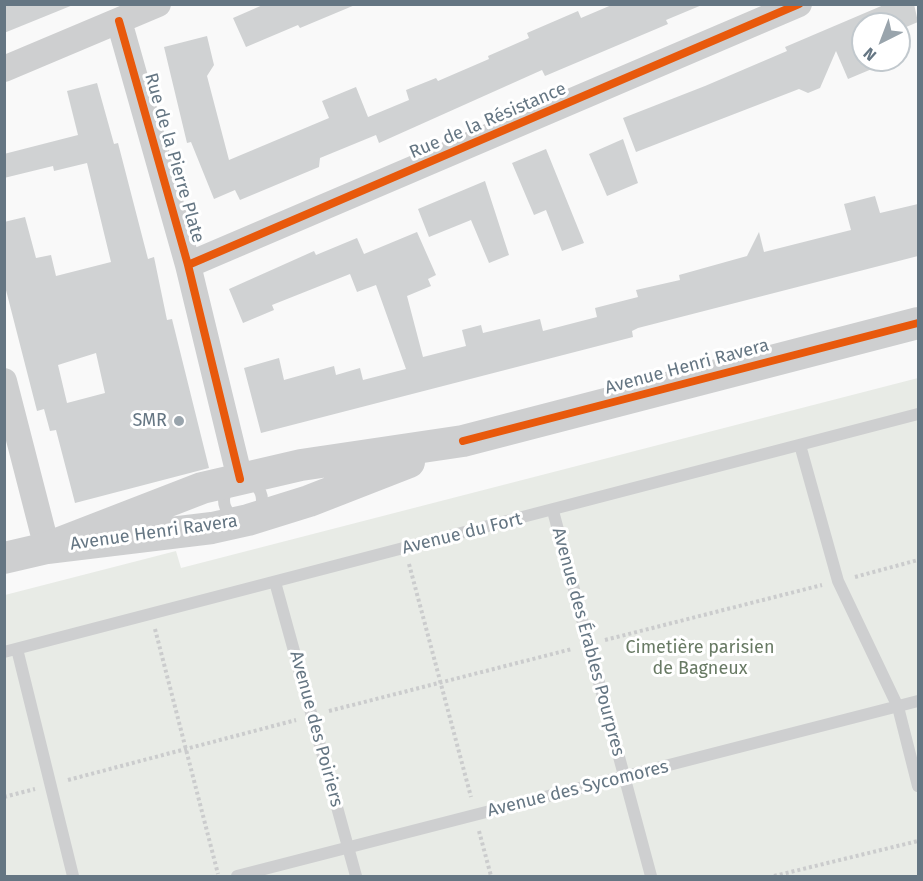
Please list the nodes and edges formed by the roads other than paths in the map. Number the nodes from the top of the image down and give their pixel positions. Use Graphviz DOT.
graph roads {
  1 [pos="158,4"];
  2 [pos="798,4"];
  3 [pos="119,21"];
  4 [pos="4,69"];
  5 [pos="188,265"];
  6 [pos="918,323"];
  7 [pos="4,381"];
  8 [pos="918,414"];
  9 [pos="463,441"];
  10 [pos="800,445"];
  11 [pos="240,479"];
  12 [pos="553,511"];
  13 [pos="248,520"];
  14 [pos="47,548"];
  15 [pos="4,558"];
  16 [pos="275,582"];
  17 [pos="11,651"];
  18 [pos="918,702"];
  19 [pos="898,707"];
  20 [pos="624,777"];
  21 [pos="918,786"];
  22 [pos="349,848"];
  23 [pos="73,876"];
  24 [pos="237,876"];
  25 [pos="356,876"];
  26 [pos="651,876"];
  1 -- 3 [label="street"];
  2 -- 5 [label="street, Rue de la Résistance"];
  3 -- 4 [label="street"];
  3 -- 5 [label="street, Rue de la Pierre Plate"];
  5 -- 11 [label="street, Rue de la Pierre Plate"];
  6 -- 9 [label="street, Avenue Henri Ravera"];
  7 -- 14 [label="street"];
  8 -- 10 [label="lane, Avenue du Fort"];
  9 -- 11 [label="street, Avenue Henri Ravera"];
  9 -- 13 [label="street, Avenue Henri Ravera"];
  10 -- 12 [label="lane, Avenue du Fort"];
  10 -- 19 [label="lane"];
  11 -- 13 [label="lane"];
  11 -- 13 [label="lane"];
  11 -- 14 [label="street, Avenue Henri Ravera"];
  12 -- 16 [label="lane, Avenue du Fort"];
  12 -- 20 [label="lane, Avenue des Érables Pourpres"];
  13 -- 14 [label="street, Avenue Henri Ravera"];
  14 -- 15 [label="street, Avenue Henri Ravera"];
  16 -- 17 [label="lane, Avenue du Fort"];
  16 -- 22 [label="lane, Avenue des Poiriers"];
  17 -- 23 [label="lane"];
  18 -- 19 [label="lane, Avenue des Sycomores"];
  19 -- 20 [label="lane, Avenue des Sycomores"];
  19 -- 21 [label="lane"];
  20 -- 22 [label="lane, Avenue des Sycomores"];
  20 -- 26 [label="lane, Avenue des Érables Pourpres"];
  22 -- 24 [label="lane, Avenue des Sycomores"];
  22 -- 25 [label="lane, Avenue des Poiriers"];
}
